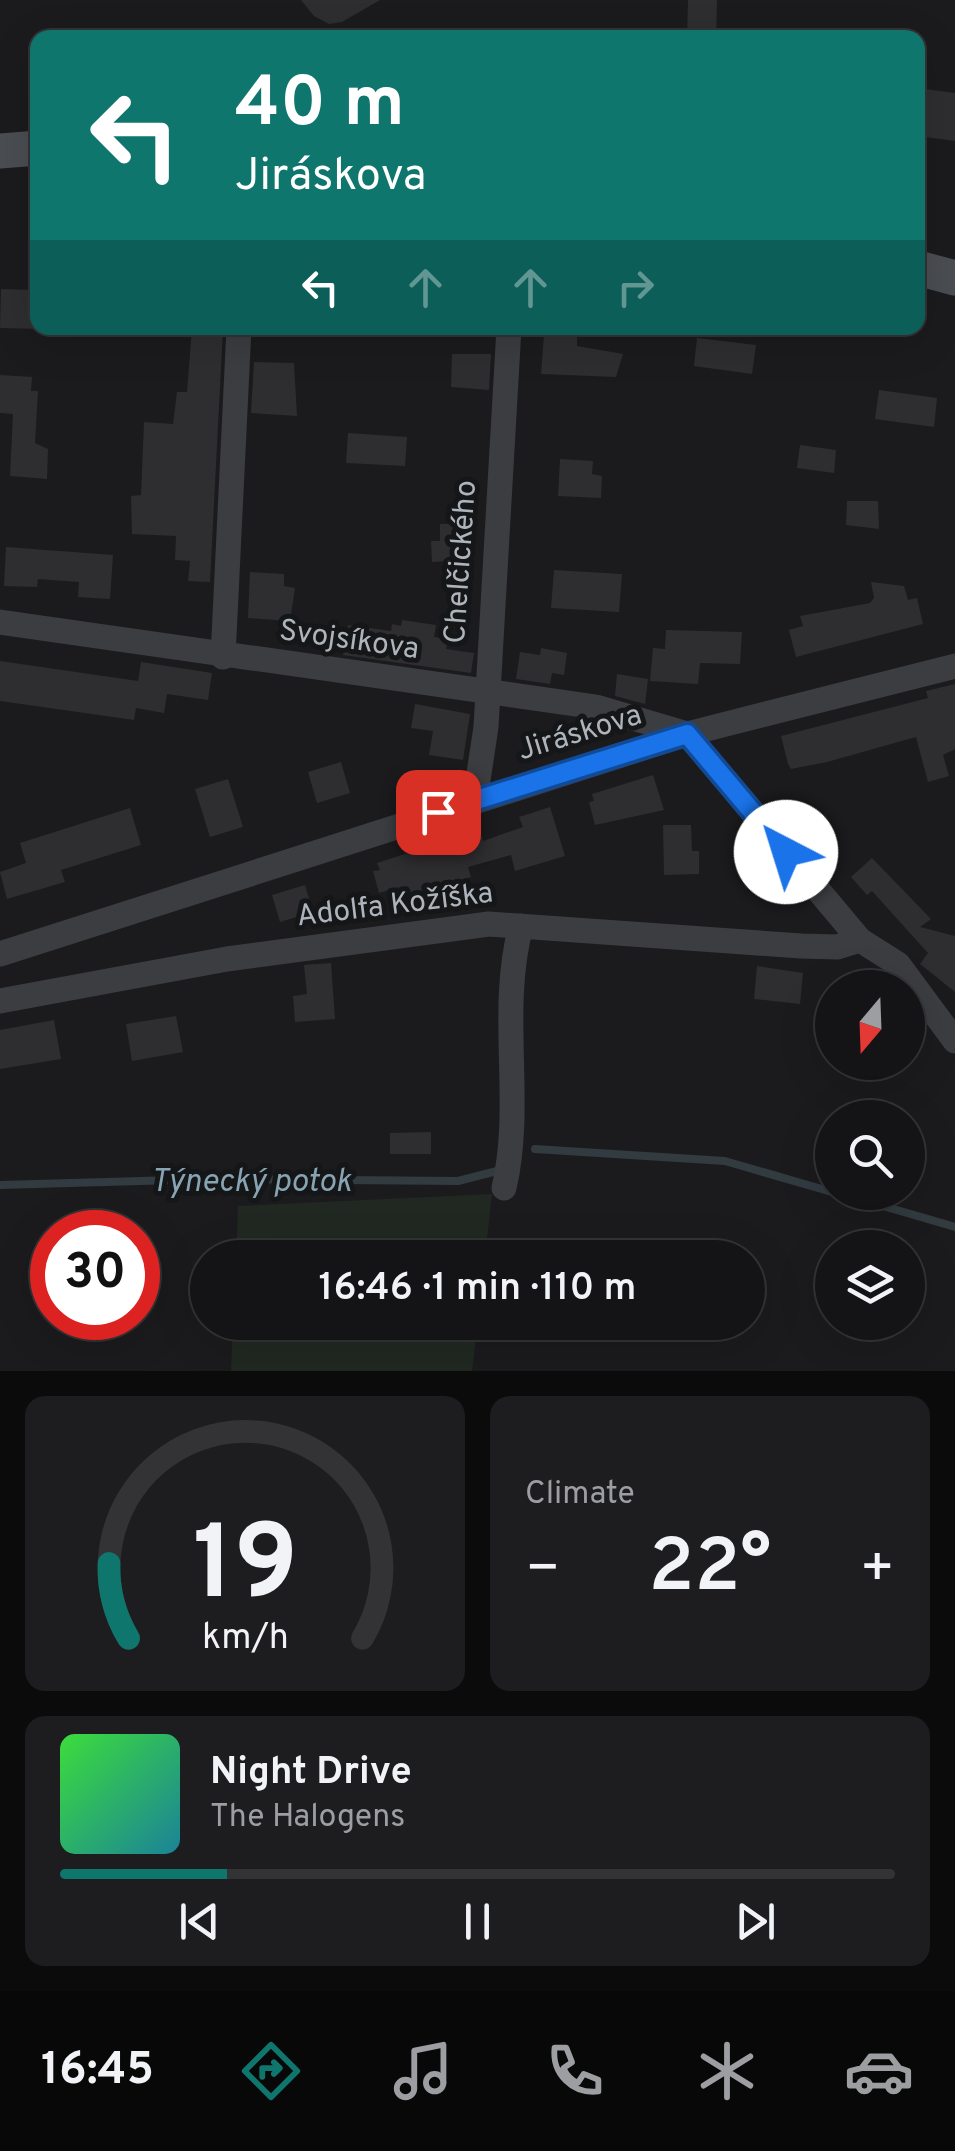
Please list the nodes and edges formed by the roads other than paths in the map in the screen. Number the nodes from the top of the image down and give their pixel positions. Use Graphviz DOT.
graph roads {
  1 [pos="30,148"];
  2 [pos="0,150"];
  3 [pos="925,270"];
  4 [pos="955,278"];
  5 [pos="239,335"];
  6 [pos="510,335"];
  7 [pos="0,622"];
  8 [pos="222,657"];
  9 [pos="955,666"];
  10 [pos="485,693"];
  11 [pos="687,734"];
  12 [pos="475,800"];
  13 [pos="522,926"];
  14 [pos="860,940"];
  15 [pos="0,954"];
  16 [pos="0,1002"];
  17 [pos="955,1040"];
  18 [pos="504,1188"];
  1 -- 2 [label="street"];
  3 -- 4 [label="street"];
  5 -- 8 [label="street"];
  6 -- 10 [label="street, Chelčického"];
  7 -- 8 [label="street, Svojsíkova"];
  8 -- 10 [label="street, Svojsíkova"];
  9 -- 11 [label="street, Jiráskova"];
  10 -- 11 [label="street, Svojsíkova"];
  10 -- 12 [label="street, Chelčického"];
  11 -- 12 [label="street, Jiráskova"];
  11 -- 14 [label="street"];
  12 -- 15 [label="street, Jiráskova"];
  13 -- 14 [label="street, Adolfa Kožíška"];
  13 -- 16 [label="street, Adolfa Kožíška"];
  13 -- 18 [label="street"];
  14 -- 17 [label="street"];
}
